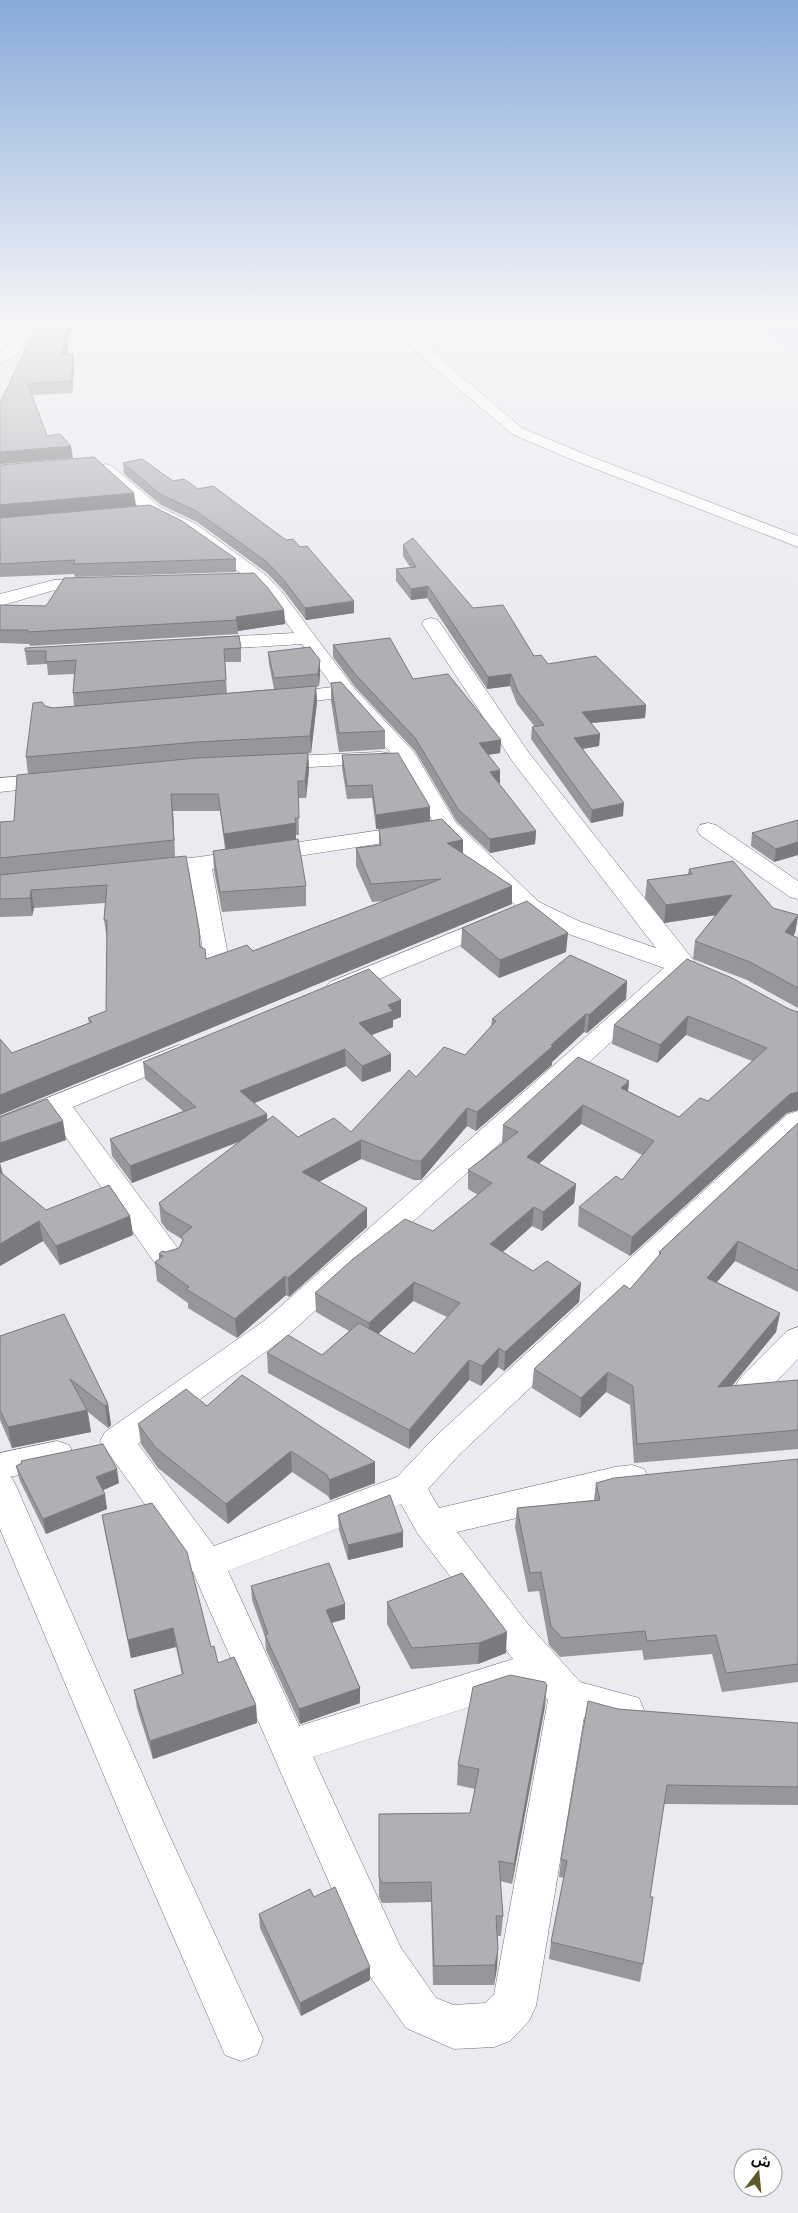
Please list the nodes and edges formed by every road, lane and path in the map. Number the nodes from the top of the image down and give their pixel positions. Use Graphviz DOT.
graph roads {
  1 [pos="509,424"];
  2 [pos="90,464"];
  3 [pos="798,542"];
  4 [pos="260,579"];
  5 [pos="231,580"];
  6 [pos="114,583"];
  7 [pos="0,600"];
  8 [pos="431,624"];
  9 [pos="308,638"];
  10 [pos="182,645"];
  11 [pos="347,692"];
  12 [pos="260,700"];
  13 [pos="406,757"];
  14 [pos="247,764"];
  15 [pos="69,779"];
  16 [pos="0,785"];
  17 [pos="447,827"];
  18 [pos="708,830"];
  19 [pos="199,864"];
  20 [pos="133,870"];
  21 [pos="798,892"];
  22 [pos="531,907"];
  23 [pos="217,961"];
  24 [pos="691,969"];
  25 [pos="321,994"];
  26 [pos="202,1043"];
  27 [pos="56,1104"];
  28 [pos="798,1120"];
  29 [pos="0,1127"];
  30 [pos="168,1258"];
  31 [pos="798,1339"];
  32 [pos="751,1387"];
  33 [pos="117,1440"];
  34 [pos="0,1466"];
  35 [pos="663,1476"];
  36 [pos="409,1487"];
  37 [pos="0,1488"];
  38 [pos="430,1524"];
  39 [pos="206,1564"];
  40 [pos="542,1667"];
  41 [pos="568,1696"];
  42 [pos="654,1712"];
  43 [pos="289,1747"];
  44 [pos="241,2039"];
  1 -- 3 [label="street"];
  2 -- 4 [label="street"];
  4 -- 5 [label="street"];
  4 -- 9 [label="street"];
  6 -- 7 [label="street"];
  8 -- 24 [label="street"];
  9 -- 10 [label="street"];
  9 -- 11 [label="street"];
  11 -- 12 [label="street"];
  11 -- 13 [label="street"];
  13 -- 14 [label="street"];
  13 -- 17 [label="street"];
  15 -- 16 [label="street"];
  17 -- 19 [label="street"];
  17 -- 22 [label="street"];
  18 -- 21 [label="street"];
  19 -- 20 [label="street"];
  19 -- 23 [label="street"];
  22 -- 24 [label="street"];
  22 -- 25 [label="street"];
  24 -- 33 [label="street"];
  26 -- 27 [label="street"];
  27 -- 29 [label="street"];
  27 -- 30 [label="street"];
  28 -- 36 [label="street"];
  31 -- 32 [label="street"];
  33 -- 34 [label="street"];
  33 -- 39 [label="street"];
  35 -- 38 [label="street"];
  36 -- 38 [label="street"];
  36 -- 39 [label="street"];
  37 -- 44 [label="street"];
  38 -- 40 [label="street"];
  39 -- 43 [label="street"];
  40 -- 41 [label="street"];
  40 -- 43 [label="street"];
  41 -- 42 [label="street"];
  41 -- 43 [label="street"];
}
